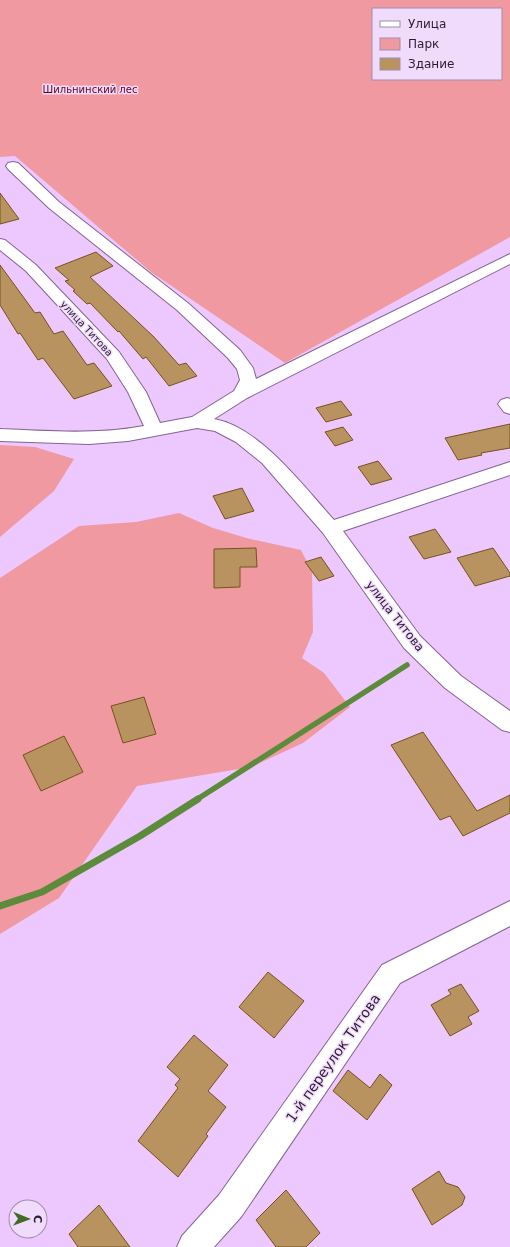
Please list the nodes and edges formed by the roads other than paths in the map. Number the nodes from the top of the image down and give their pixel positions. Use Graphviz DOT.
graph roads {
  1 [pos="13,166"];
  2 [pos="0,243"];
  3 [pos="510,258"];
  4 [pos="241,394"];
  5 [pos="198,422"];
  6 [pos="154,429"];
  7 [pos="0,435"];
  8 [pos="510,468"];
  9 [pos="330,528"];
  10 [pos="510,722"];
  11 [pos="510,913"];
  12 [pos="193,1247"];
  1 -- 4 [label="street"];
  2 -- 6 [label="street, улица Титова"];
  3 -- 4 [label="street"];
  4 -- 5 [label="street"];
  5 -- 6 [label="street"];
  5 -- 9 [label="street, улица Титова"];
  6 -- 7 [label="street"];
  8 -- 9 [label="street"];
  9 -- 10 [label="street, улица Титова"];
  11 -- 12 [label="street, 1-й переулок Титова"];
}
